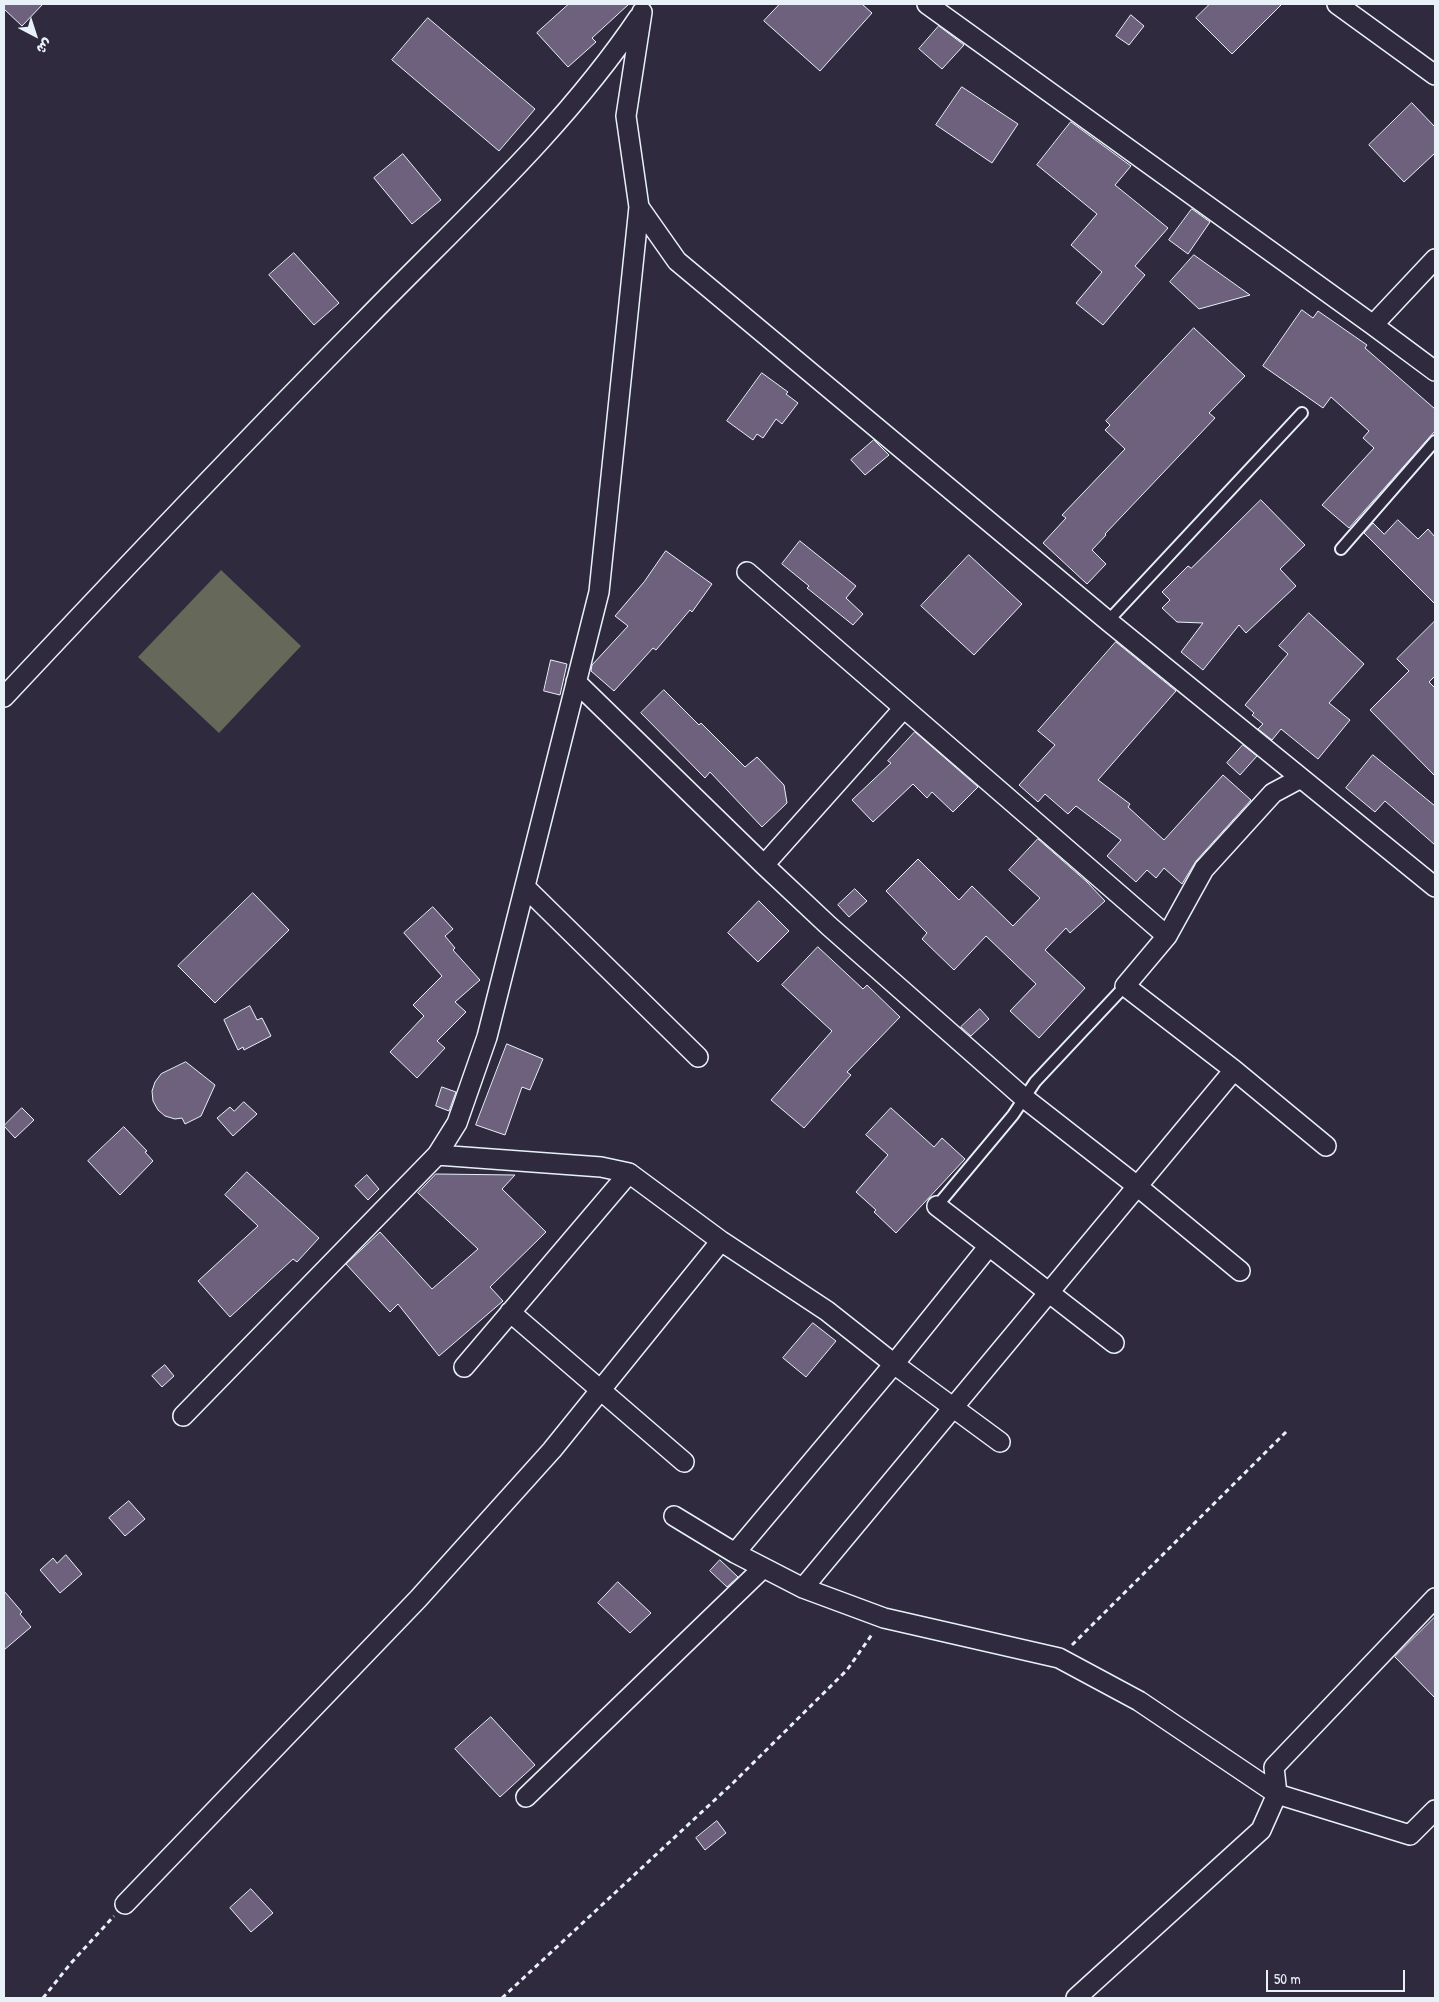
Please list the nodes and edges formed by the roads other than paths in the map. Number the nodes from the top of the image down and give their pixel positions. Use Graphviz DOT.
graph roads {
  1 [pos="927,4"];
  2 [pos="1336,4"];
  3 [pos="645,8"];
  4 [pos="1435,75"];
  5 [pos="639,207"];
  6 [pos="1435,259"];
  7 [pos="1373,325"];
  8 [pos="1435,371"];
  9 [pos="1302,413"];
  10 [pos="1435,441"];
  11 [pos="1341,550"];
  12 [pos="747,572"];
  13 [pos="1108,621"];
  14 [pos="576,682"];
  15 [pos="4,697"];
  16 [pos="903,709"];
  17 [pos="1301,778"];
  18 [pos="764,865"];
  19 [pos="525,887"];
  20 [pos="1435,887"];
  21 [pos="1167,936"];
  22 [pos="1125,986"];
  23 [pos="698,1057"];
  24 [pos="1234,1070"];
  25 [pos="1023,1097"];
  26 [pos="1326,1146"];
  27 [pos="437,1155"];
  28 [pos="629,1173"];
  29 [pos="1137,1186"];
  30 [pos="937,1206"];
  31 [pos="721,1241"];
  32 [pos="989,1246"];
  33 [pos="1240,1271"];
  34 [pos="1049,1291"];
  35 [pos="510,1312"];
  36 [pos="1114,1343"];
  37 [pos="894,1364"];
  38 [pos="464,1368"];
  39 [pos="601,1390"];
  40 [pos="953,1407"];
  41 [pos="183,1416"];
  42 [pos="1000,1442"];
  43 [pos="684,1462"];
  44 [pos="674,1516"];
  45 [pos="735,1553"];
  46 [pos="763,1568"];
  47 [pos="803,1588"];
  48 [pos="1435,1598"];
  49 [pos="1277,1794"];
  50 [pos="526,1798"];
  51 [pos="1435,1810"];
  52 [pos="124,1904"];
  53 [pos="1076,1998"];
  1 -- 7 [label="street"];
  2 -- 4 [label="street"];
  3 -- 5 [label="street"];
  3 -- 15 [label="street"];
  5 -- 13 [label="street"];
  5 -- 14 [label="street"];
  6 -- 7 [label="street"];
  7 -- 8 [label="street"];
  9 -- 13 [label="lane"];
  10 -- 11 [label="lane"];
  12 -- 16 [label="street"];
  13 -- 17 [label="street"];
  14 -- 18 [label="street"];
  14 -- 19 [label="street"];
  16 -- 18 [label="street"];
  16 -- 21 [label="street"];
  17 -- 20 [label="street"];
  17 -- 21 [label="street"];
  18 -- 25 [label="street"];
  19 -- 23 [label="street"];
  19 -- 27 [label="street"];
  21 -- 22 [label="street"];
  22 -- 24 [label="street"];
  22 -- 25 [label="lane"];
  24 -- 26 [label="street"];
  24 -- 29 [label="street"];
  25 -- 29 [label="street"];
  25 -- 30 [label="lane"];
  27 -- 28 [label="street"];
  27 -- 41 [label="street"];
  28 -- 31 [label="street"];
  28 -- 35 [label="street"];
  29 -- 33 [label="street"];
  29 -- 34 [label="street"];
  30 -- 32 [label="street"];
  31 -- 37 [label="street"];
  31 -- 39 [label="street"];
  32 -- 34 [label="street"];
  32 -- 37 [label="street"];
  34 -- 36 [label="street"];
  34 -- 40 [label="street"];
  35 -- 38 [label="street"];
  35 -- 39 [label="street"];
  37 -- 40 [label="street"];
  37 -- 45 [label="street"];
  39 -- 43 [label="street"];
  39 -- 52 [label="street"];
  40 -- 42 [label="street"];
  40 -- 47 [label="street"];
  44 -- 45 [label="street"];
  45 -- 46 [label="street"];
  46 -- 47 [label="street"];
  46 -- 50 [label="street"];
  47 -- 49 [label="street"];
  48 -- 49 [label="street"];
  49 -- 51 [label="street"];
  49 -- 53 [label="street"];
}
